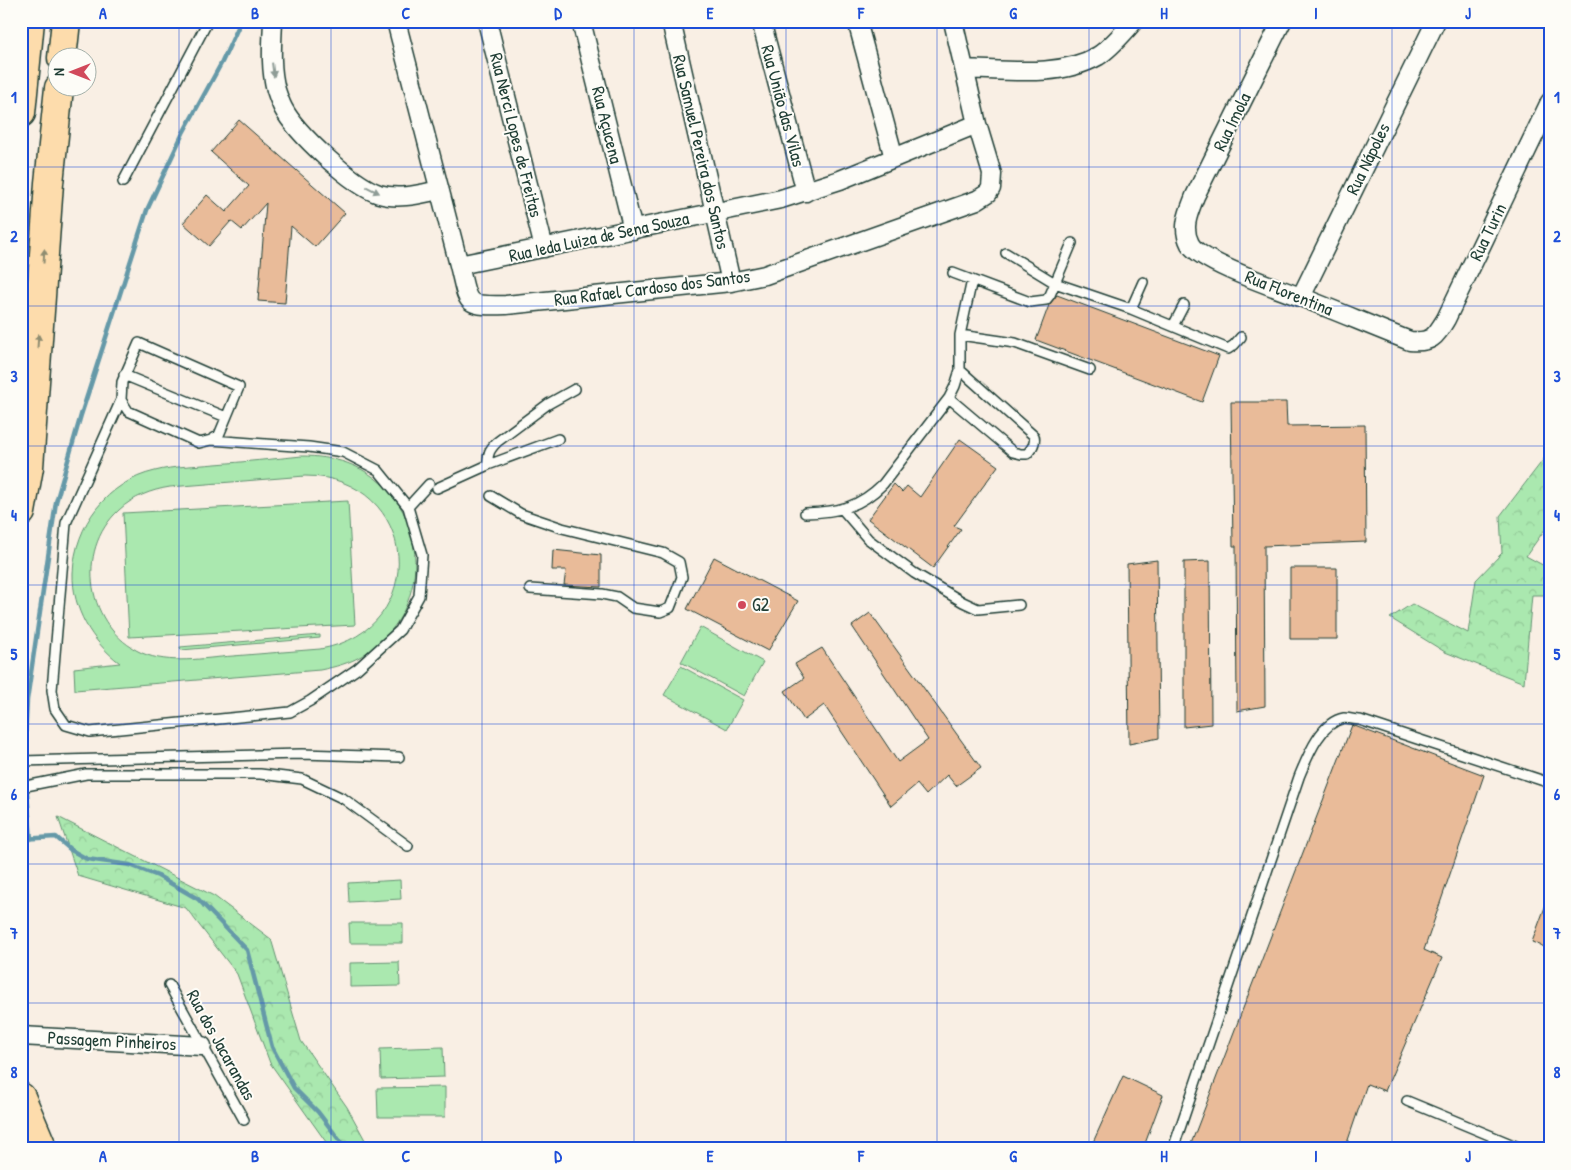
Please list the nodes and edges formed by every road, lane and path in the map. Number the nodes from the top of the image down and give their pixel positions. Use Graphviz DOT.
graph roads {
  1 [pos="30,21"];
  2 [pos="66,21"];
  3 [pos="208,21"];
  4 [pos="273,21"];
  5 [pos="396,21"];
  6 [pos="487,21"];
  7 [pos="581,21"];
  8 [pos="671,21"];
  9 [pos="761,21"];
  10 [pos="857,21"];
  11 [pos="953,21"];
  12 [pos="1134,21"];
  13 [pos="1282,21"];
  14 [pos="1436,21"];
  15 [pos="63,48"];
  16 [pos="965,69"];
  17 [pos="58,98"];
  18 [pos="1550,102"];
  19 [pos="21,114"];
  20 [pos="977,124"];
  21 [pos="894,158"];
  22 [pos="123,182"];
  23 [pos="440,190"];
  24 [pos="806,192"];
  25 [pos="715,213"];
  26 [pos="1185,225"];
  27 [pos="633,230"];
  28 [pos="1072,243"];
  29 [pos="544,248"];
  30 [pos="1006,253"];
  31 [pos="459,266"];
  32 [pos="953,273"];
  33 [pos="972,280"];
  34 [pos="731,282"];
  35 [pos="1143,282"];
  36 [pos="1055,283"];
  37 [pos="31,297"];
  38 [pos="1301,297"];
  39 [pos="1184,305"];
  40 [pos="1131,309"];
  41 [pos="1173,326"];
  42 [pos="960,335"];
  43 [pos="1241,337"];
  44 [pos="1410,341"];
  45 [pos="960,370"];
  46 [pos="1090,370"];
  47 [pos="124,375"];
  48 [pos="575,389"];
  49 [pos="949,398"];
  50 [pos="121,400"];
  51 [pos="226,417"];
  52 [pos="558,439"];
  53 [pos="211,440"];
  54 [pos="488,465"];
  55 [pos="491,496"];
  56 [pos="408,507"];
  57 [pos="843,510"];
  58 [pos="21,512"];
  59 [pos="805,513"];
  60 [pos="530,589"];
  61 [pos="1019,606"];
  62 [pos="399,757"];
  63 [pos="21,761"];
  64 [pos="1550,784"];
  65 [pos="21,787"];
  66 [pos="408,846"];
  67 [pos="170,986"];
  68 [pos="21,1036"];
  69 [pos="202,1046"];
  70 [pos="21,1097"];
  71 [pos="1407,1101"];
  72 [pos="244,1120"];
  73 [pos="1494,1137"];
  74 [pos="43,1149"];
  75 [pos="1173,1149"];
  76 [pos="1490,1149"];
  77 [pos="1523,1149"];
  1 -- 19 [label="main road"];
  2 -- 15 [label="main road"];
  3 -- 22 [label="lane"];
  4 -- 23 [label="street, one-way"];
  5 -- 23 [label="street"];
  6 -- 29 [label="street, Rua Nerci Lopes de Freitas"];
  7 -- 27 [label="street, Rua Açucena"];
  8 -- 25 [label="street, Rua Samuel Pereira dos Santos"];
  9 -- 24 [label="street, Rua União das Vilas"];
  10 -- 21 [label="street"];
  11 -- 16 [label="street"];
  12 -- 16 [label="street"];
  13 -- 26 [label="street, Rua Ímola"];
  14 -- 38 [label="street, Rua Nápoles"];
  16 -- 20 [label="street"];
  37 -- 17 [label="main road, one-way"];
  18 -- 44 [label="street, Rua Turin"];
  20 -- 21 [label="street, Rua Ieda Luiza de Sena Souza"];
  20 -- 34 [label="street, Rua Rafael Cardoso dos Santos"];
  21 -- 24 [label="street, Rua Ieda Luiza de Sena Souza"];
  23 -- 31 [label="street"];
  24 -- 25 [label="street, Rua Ieda Luiza de Sena Souza"];
  25 -- 27 [label="street, Rua Ieda Luiza de Sena Souza"];
  25 -- 34 [label="street, Rua Samuel Pereira dos Santos"];
  26 -- 38 [label="street, Rua Florentina"];
  27 -- 29 [label="street, Rua Ieda Luiza de Sena Souza"];
  28 -- 36 [label="lane"];
  29 -- 31 [label="street, Rua Ieda Luiza de Sena Souza"];
  30 -- 36 [label="lane"];
  31 -- 34 [label="street, Rua Rafael Cardoso dos Santos"];
  32 -- 33 [label="lane"];
  33 -- 36 [label="lane"];
  33 -- 42 [label="lane"];
  35 -- 40 [label="lane"];
  36 -- 40 [label="lane"];
  58 -- 37 [label="main road, one-way"];
  38 -- 44 [label="street, Rua Florentina"];
  39 -- 41 [label="lane"];
  40 -- 41 [label="lane"];
  41 -- 43 [label="lane"];
  42 -- 45 [label="lane"];
  42 -- 46 [label="lane"];
  45 -- 49 [label="lane"];
  45 -- 49 [label="lane"];
  47 -- 50 [label="lane"];
  47 -- 51 [label="lane"];
  47 -- 51 [label="lane"];
  48 -- 54 [label="lane"];
  49 -- 57 [label="lane"];
  50 -- 53 [label="lane"];
  50 -- 56 [label="lane"];
  51 -- 53 [label="lane"];
  52 -- 54 [label="lane"];
  53 -- 56 [label="lane"];
  54 -- 56 [label="lane"];
  55 -- 60 [label="lane"];
  57 -- 59 [label="lane"];
  57 -- 61 [label="lane"];
  62 -- 63 [label="lane"];
  64 -- 75 [label="lane"];
  65 -- 66 [label="lane"];
  67 -- 69 [label="lane, Rua dos Jacarandas"];
  68 -- 69 [label="street, Passagem Pinheiros"];
  69 -- 72 [label="lane, Rua dos Jacarandas"];
  70 -- 74 [label="main road"];
  71 -- 73 [label="lane"];
  73 -- 76 [label="lane"];
  73 -- 77 [label="lane"];
}
